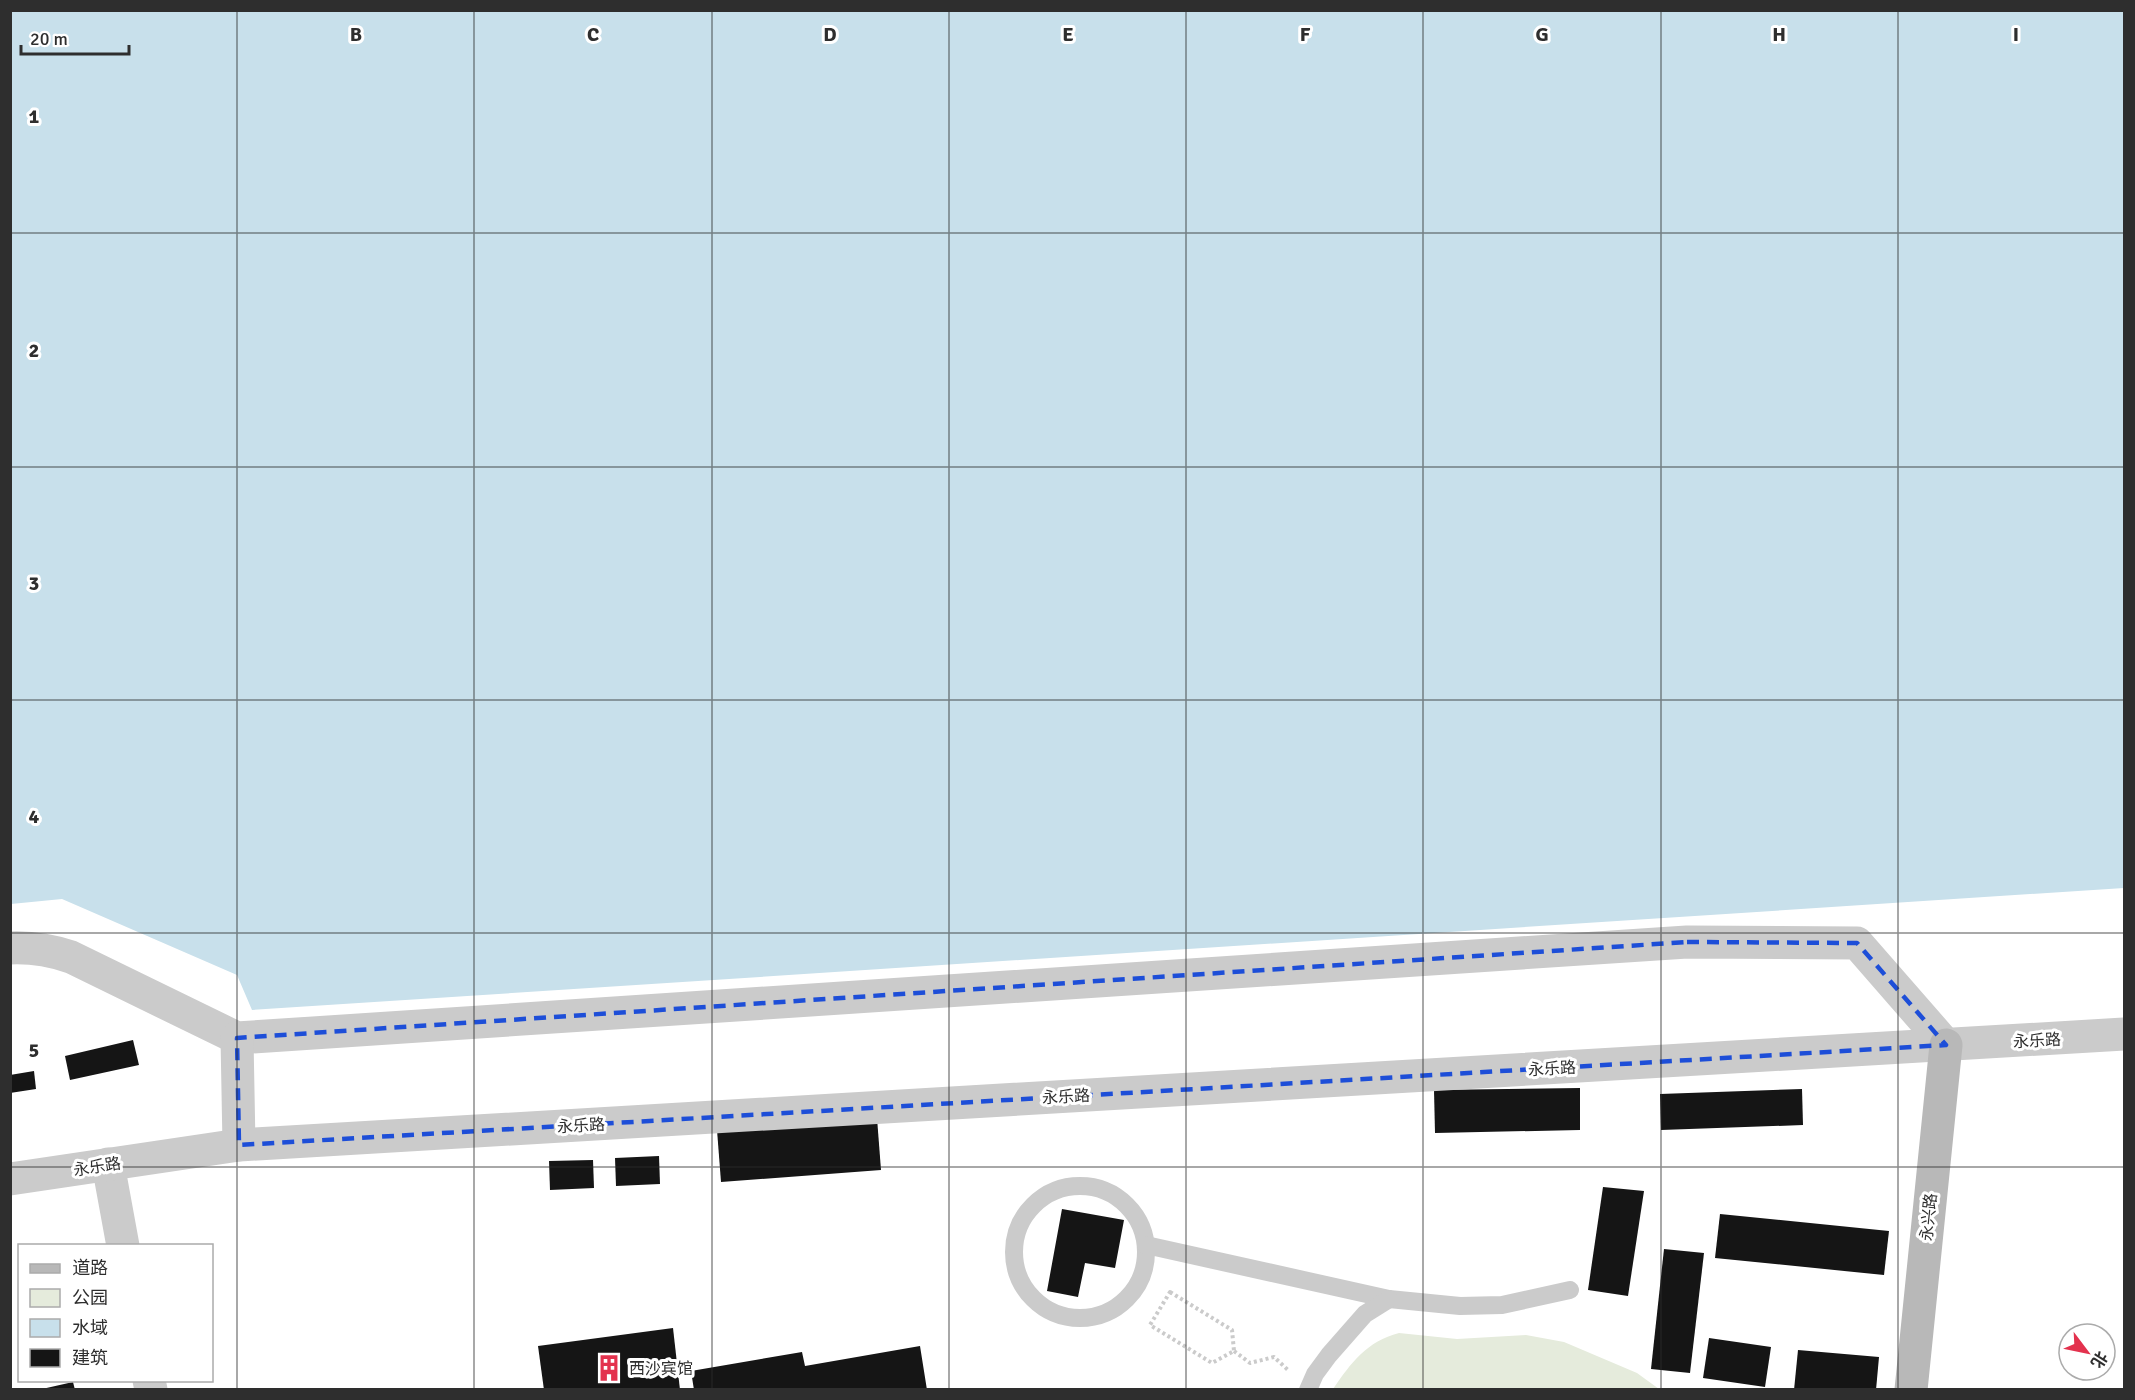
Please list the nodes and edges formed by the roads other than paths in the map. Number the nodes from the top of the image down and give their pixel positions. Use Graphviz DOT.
graph roads {
  1 [pos="10,948"];
  2 [pos="2124,1034"];
  3 [pos="237,1038"];
  4 [pos="1946,1045"];
  5 [pos="239,1145"];
  6 [pos="108,1164"];
  7 [pos="10,1179"];
  8 [pos="123,1244"];
  9 [pos="1146,1245"];
  10 [pos="1570,1290"];
  11 [pos="1389,1299"];
  12 [pos="1308,1389"];
  13 [pos="1911,1389"];
  1 -- 3 [label="street"];
  2 -- 4 [label="street, 永乐路"];
  3 -- 4 [label="street"];
  3 -- 5 [label="street"];
  4 -- 5 [label="street, 永乐路"];
  4 -- 13 [label="main road, 永兴路"];
  5 -- 6 [label="street, 永乐路"];
  6 -- 7 [label="street, 永乐路"];
  6 -- 8 [label="street"];
  9 -- 9 [label="lane"];
  9 -- 11 [label="lane"];
  10 -- 11 [label="lane"];
  11 -- 12 [label="lane"];
}
